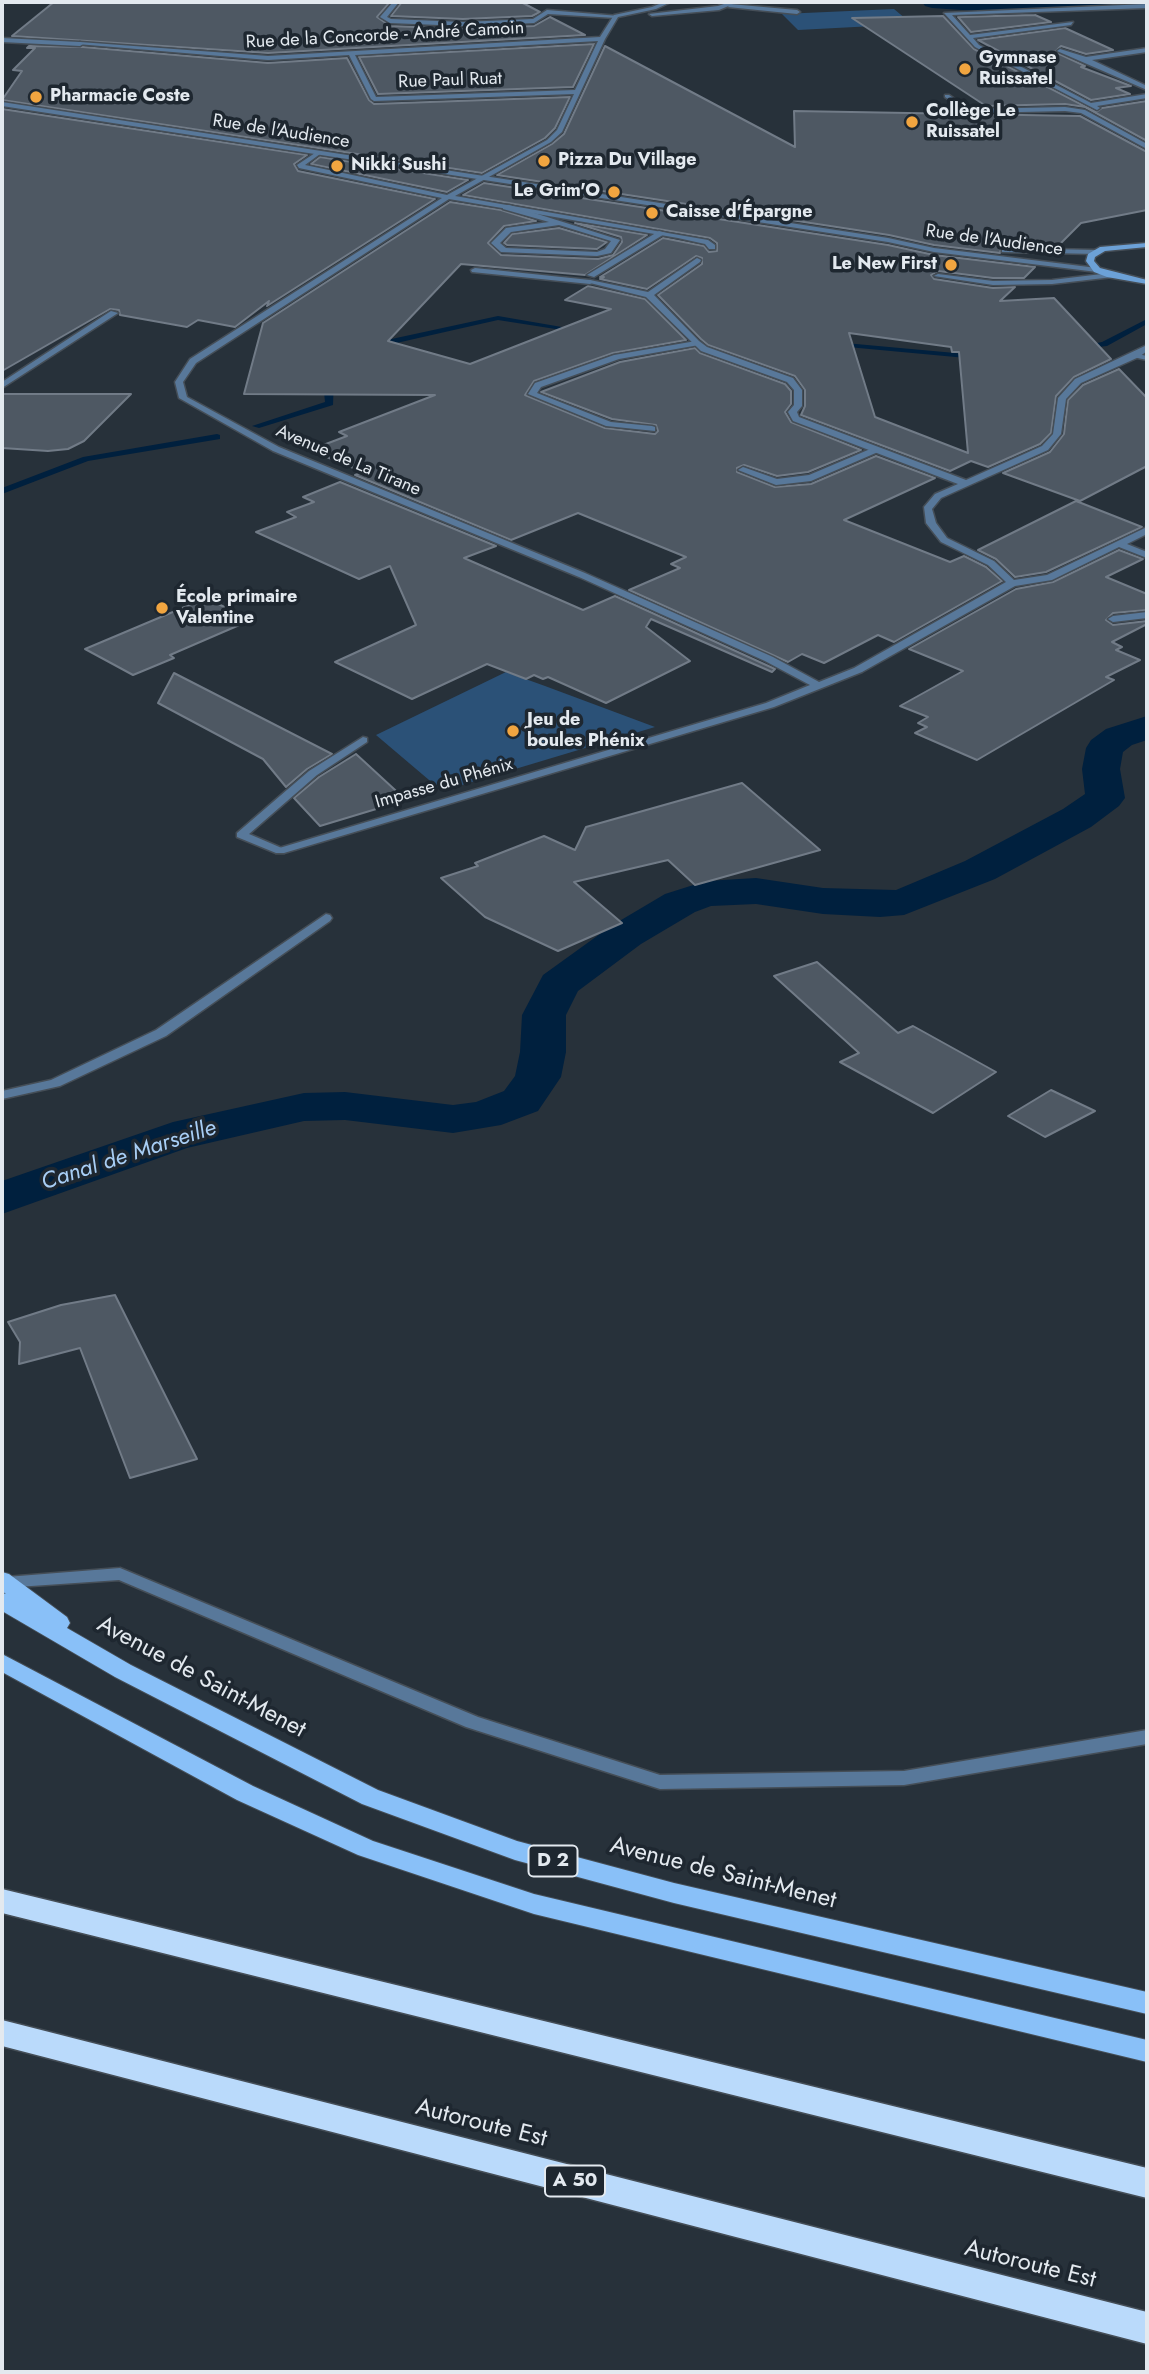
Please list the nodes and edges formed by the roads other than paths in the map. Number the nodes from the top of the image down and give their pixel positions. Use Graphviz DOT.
graph roads {
  1 [pos="396,2"];
  2 [pos="667,2"];
  3 [pos="733,4"];
  4 [pos="1147,6"];
  5 [pos="797,12"];
  6 [pos="616,16"];
  7 [pos="1071,23"];
  8 [pos="970,37"];
  9 [pos="602,39"];
  10 [pos="2,40"];
  11 [pos="1147,50"];
  12 [pos="1060,51"];
  13 [pos="351,54"];
  14 [pos="1085,59"];
  15 [pos="1147,88"];
  16 [pos="577,92"];
  17 [pos="947,96"];
  18 [pos="1147,96"];
  19 [pos="2,104"];
  20 [pos="1090,105"];
  21 [pos="1102,111"];
  22 [pos="1147,147"];
  23 [pos="318,153"];
  24 [pos="480,178"];
  25 [pos="448,197"];
  26 [pos="506,207"];
  27 [pos="559,223"];
  28 [pos="662,233"];
  29 [pos="888,240"];
  30 [pos="1147,245"];
  31 [pos="712,247"];
  32 [pos="1096,252"];
  33 [pos="697,260"];
  34 [pos="475,270"];
  35 [pos="1097,270"];
  36 [pos="1110,275"];
  37 [pos="937,276"];
  38 [pos="591,279"];
  39 [pos="1147,282"];
  40 [pos="649,295"];
  41 [pos="114,313"];
  42 [pos="696,343"];
  43 [pos="1147,346"];
  44 [pos="1136,355"];
  45 [pos="1147,358"];
  46 [pos="2,386"];
  47 [pos="652,429"];
  48 [pos="875,450"];
  49 [pos="743,470"];
  50 [pos="965,483"];
  51 [pos="1147,530"];
  52 [pos="1119,544"];
  53 [pos="1147,555"];
  54 [pos="1012,583"];
  55 [pos="1147,615"];
  56 [pos="1113,619"];
  57 [pos="819,686"];
  58 [pos="363,740"];
  59 [pos="326,918"];
  60 [pos="2,1095"];
  61 [pos="3,1588"];
  62 [pos="2,1662"];
  63 [pos="1147,1737"];
  64 [pos="2,1901"];
  65 [pos="1147,2003"];
  66 [pos="2,2033"];
  67 [pos="1147,2051"];
  68 [pos="1147,2183"];
  69 [pos="1147,2328"];
  1 -- 6 [label="street"];
  2 -- 6 [label="street"];
  3 -- 5 [label="street"];
  3 -- 6 [label="street"];
  4 -- 8 [label="street"];
  6 -- 9 [label="street, Avenue de La Tirane"];
  7 -- 8 [label="street"];
  8 -- 20 [label="street"];
  9 -- 13 [label="street, Rue de la Concorde - André Camoin"];
  9 -- 16 [label="street, Avenue de La Tirane"];
  10 -- 13 [label="street, Rue de la Concorde - André Camoin"];
  11 -- 14 [label="street"];
  12 -- 14 [label="street"];
  13 -- 16 [label="street, Rue Paul Ruat"];
  14 -- 15 [label="street"];
  16 -- 24 [label="street, Avenue de La Tirane"];
  17 -- 22 [label="street"];
  18 -- 20 [label="street"];
  19 -- 23 [label="street, Rue de l'Audience"];
  20 -- 21 [label="street"];
  23 -- 24 [label="street, Rue de l'Audience"];
  23 -- 25 [label="street"];
  24 -- 25 [label="street, Avenue de La Tirane"];
  24 -- 29 [label="street, Rue de l'Audience"];
  25 -- 26 [label="street"];
  25 -- 57 [label="street, Avenue de La Tirane"];
  26 -- 27 [label="street"];
  26 -- 28 [label="street"];
  27 -- 27 [label="street"];
  28 -- 31 [label="street"];
  28 -- 38 [label="street"];
  29 -- 32 [label="street, Rue de l'Audience"];
  29 -- 35 [label="street, Rue de l'Audience"];
  30 -- 32 [label="main road"];
  32 -- 35 [label="main road"];
  33 -- 40 [label="street"];
  34 -- 38 [label="street"];
  35 -- 36 [label="main road"];
  36 -- 37 [label="street"];
  36 -- 39 [label="main road"];
  38 -- 40 [label="street"];
  40 -- 42 [label="street"];
  41 -- 46 [label="street"];
  42 -- 47 [label="street"];
  42 -- 48 [label="street"];
  43 -- 44 [label="street"];
  44 -- 45 [label="street"];
  44 -- 50 [label="street"];
  48 -- 49 [label="street"];
  48 -- 50 [label="street"];
  50 -- 54 [label="street"];
  51 -- 52 [label="street"];
  52 -- 53 [label="street"];
  52 -- 54 [label="street"];
  54 -- 57 [label="street, Impasse du Phénix"];
  55 -- 56 [label="street"];
  57 -- 58 [label="street, Impasse du Phénix"];
  59 -- 60 [label="street"];
  61 -- 63 [label="street"];
  61 -- 65 [label="main road, Avenue de Saint-Menet / D 2"];
  62 -- 67 [label="main road, D 2"];
  64 -- 68 [label="highway"];
  66 -- 69 [label="highway, Autoroute Est / A 50"];
}
